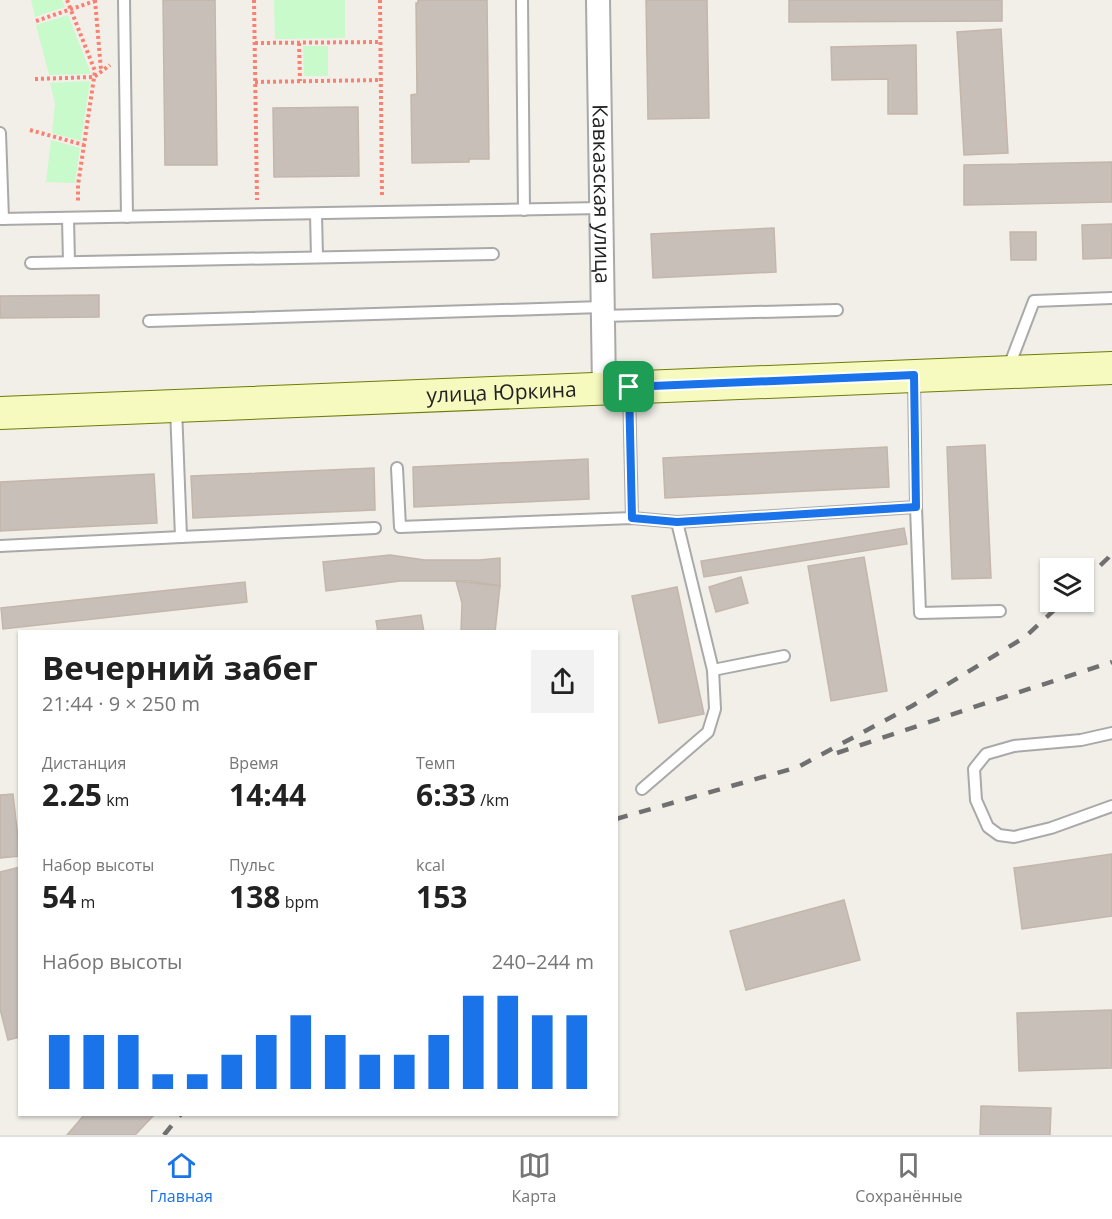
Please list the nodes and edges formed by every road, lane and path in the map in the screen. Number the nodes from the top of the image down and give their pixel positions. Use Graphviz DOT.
graph roads {
  1 [pos="67,0"];
  2 [pos="95,0"];
  3 [pos="124,0"];
  4 [pos="254,0"];
  5 [pos="380,0"];
  6 [pos="522,0"];
  7 [pos="598,0"];
  8 [pos="70,10"];
  9 [pos="36,21"];
  10 [pos="380,42"];
  11 [pos="255,43"];
  12 [pos="299,43"];
  13 [pos="124,53"];
  14 [pos="101,71"];
  15 [pos="94,77"];
  16 [pos="35,80"];
  17 [pos="381,80"];
  18 [pos="300,81"];
  19 [pos="255,82"];
  20 [pos="30,130"];
  21 [pos="0,133"];
  22 [pos="84,145"];
  23 [pos="601,208"];
  24 [pos="524,210"];
  25 [pos="382,212"];
  26 [pos="316,214"];
  27 [pos="257,215"];
  28 [pos="127,217"];
  29 [pos="73,218"];
  30 [pos="1,219"];
  31 [pos="493,254"];
  32 [pos="317,257"];
  33 [pos="69,261"];
  34 [pos="31,262"];
  35 [pos="1112,298"];
  36 [pos="837,310"];
  37 [pos="602,311"];
  38 [pos="149,321"];
  39 [pos="1112,368"];
  40 [pos="1007,372"];
  41 [pos="914,375"];
  42 [pos="617,387"];
  43 [pos="176,405"];
  44 [pos="0,413"];
  45 [pos="397,468"];
  46 [pos="916,507"];
  47 [pos="632,518"];
  48 [pos="677,522"];
  49 [pos="375,528"];
  50 [pos="181,537"];
  51 [pos="0,546"];
  52 [pos="1000,611"];
  53 [pos="784,656"];
  54 [pos="713,670"];
  55 [pos="1112,734"];
  56 [pos="642,789"];
  57 [pos="1112,806"];
  1 -- 8 [label="path"];
  2 -- 8 [label="path"];
  2 -- 14 [label="path"];
  3 -- 13 [label="lane"];
  4 -- 11 [label="path"];
  5 -- 10 [label="path"];
  6 -- 24 [label="lane"];
  7 -- 23 [label="street, Кавказская улица"];
  8 -- 9 [label="path"];
  8 -- 15 [label="path"];
  10 -- 12 [label="path"];
  10 -- 17 [label="path"];
  11 -- 12 [label="path"];
  11 -- 19 [label="path"];
  12 -- 18 [label="path"];
  13 -- 14 [label="path"];
  13 -- 28 [label="lane"];
  14 -- 15 [label="path"];
  15 -- 16 [label="path"];
  15 -- 22 [label="path"];
  17 -- 18 [label="path"];
  17 -- 25 [label="path"];
  18 -- 19 [label="path"];
  19 -- 27 [label="path"];
  20 -- 22 [label="path"];
  21 -- 30 [label="lane"];
  22 -- 29 [label="path"];
  23 -- 24 [label="lane"];
  23 -- 37 [label="street, Кавказская улица"];
  24 -- 25 [label="lane"];
  25 -- 26 [label="lane"];
  26 -- 27 [label="lane"];
  26 -- 32 [label="lane"];
  27 -- 28 [label="lane"];
  28 -- 29 [label="lane"];
  29 -- 30 [label="lane"];
  29 -- 33 [label="lane"];
  31 -- 32 [label="lane"];
  32 -- 33 [label="lane"];
  33 -- 34 [label="lane"];
  35 -- 40 [label="lane"];
  36 -- 37 [label="lane"];
  37 -- 38 [label="lane"];
  37 -- 42 [label="street, Кавказская улица"];
  39 -- 40 [label="main road, улица Юркина"];
  40 -- 41 [label="main road, улица Юркина"];
  41 -- 42 [label="main road, улица Юркина"];
  41 -- 46 [label="lane"];
  42 -- 43 [label="main road, улица Юркина"];
  42 -- 47 [label="lane"];
  43 -- 44 [label="main road, улица Юркина"];
  43 -- 50 [label="lane"];
  45 -- 47 [label="lane"];
  46 -- 48 [label="lane"];
  46 -- 52 [label="lane"];
  47 -- 48 [label="lane"];
  48 -- 54 [label="lane"];
  49 -- 50 [label="lane"];
  50 -- 51 [label="lane"];
  53 -- 54 [label="lane"];
  54 -- 56 [label="lane"];
  55 -- 57 [label="lane"];
}
